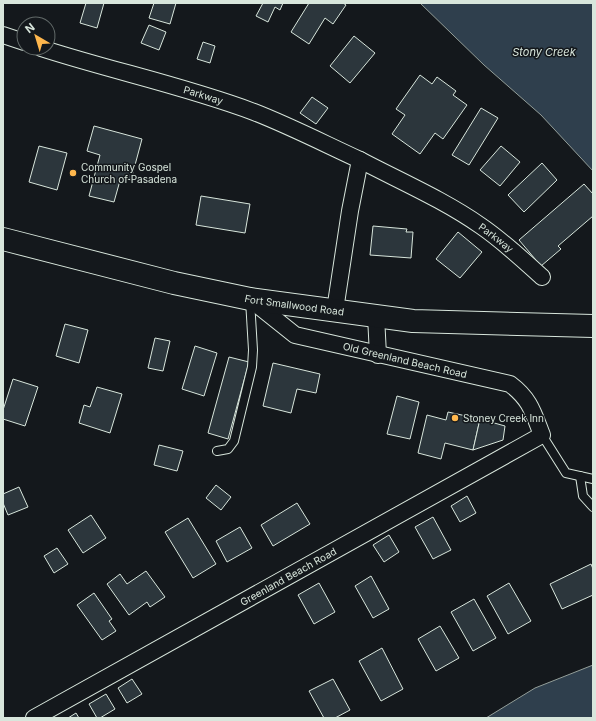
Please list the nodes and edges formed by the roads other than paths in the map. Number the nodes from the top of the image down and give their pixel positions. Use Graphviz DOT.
graph roads {
  1 [pos="3,35"];
  2 [pos="16,39"];
  3 [pos="56,53"];
  4 [pos="360,160"];
  5 [pos="3,239"];
  6 [pos="542,276"];
  7 [pos="250,299"];
  8 [pos="336,310"];
  9 [pos="376,316"];
  10 [pos="593,326"];
  11 [pos="378,355"];
  12 [pos="542,435"];
  13 [pos="217,451"];
  14 [pos="580,476"];
  15 [pos="593,479"];
  16 [pos="593,507"];
  17 [pos="34,718"];
  1 -- 2 [label="street"];
  3 -- 4 [label="street, Parkway"];
  4 -- 6 [label="street, Parkway"];
  4 -- 8 [label="street"];
  5 -- 7 [label="main road, Fort Smallwood Road"];
  7 -- 8 [label="main road, Fort Smallwood Road"];
  7 -- 11 [label="street, Old Greenland Beach Road"];
  7 -- 13 [label="lane"];
  8 -- 9 [label="main road, Fort Smallwood Road"];
  9 -- 10 [label="main road, Fort Smallwood Road"];
  9 -- 11 [label="street"];
  11 -- 12 [label="street, Old Greenland Beach Road"];
  12 -- 14 [label="lane"];
  12 -- 17 [label="street, Greenland Beach Road"];
  14 -- 15 [label="lane"];
  14 -- 16 [label="lane"];
}
